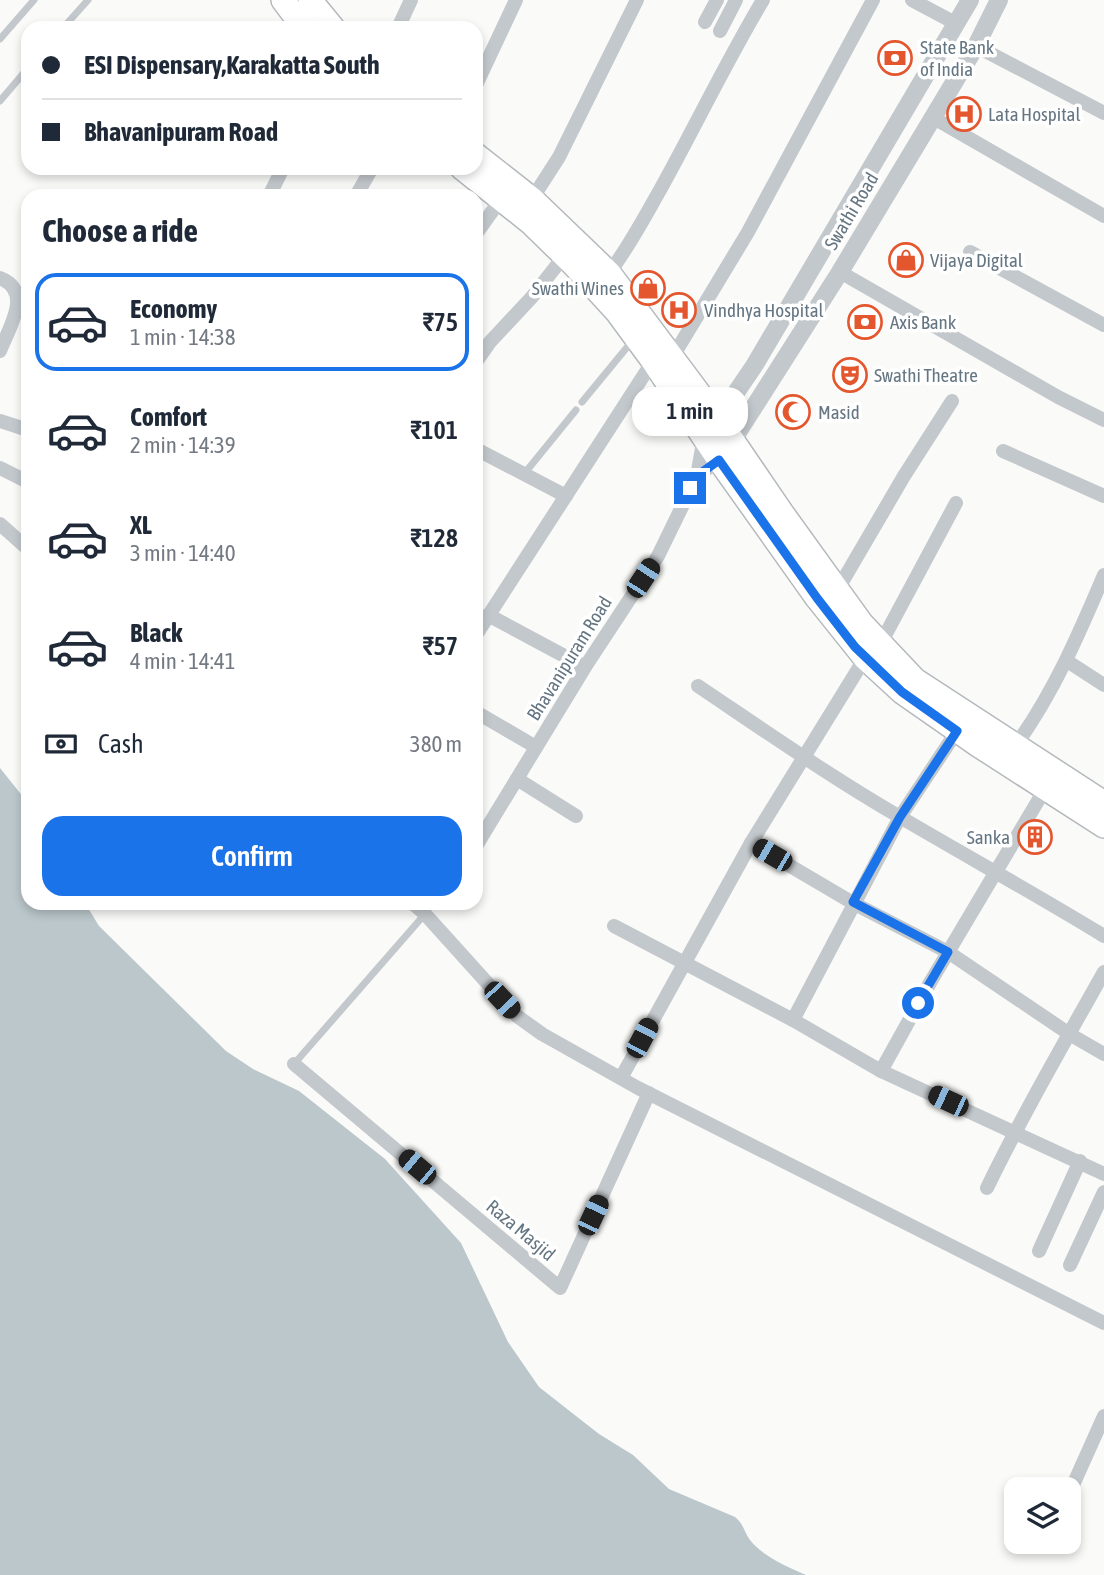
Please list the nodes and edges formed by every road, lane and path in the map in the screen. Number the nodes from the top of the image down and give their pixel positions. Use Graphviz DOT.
graph roads {
  1 [pos="34,0"];
  2 [pos="88,0"];
  3 [pos="283,0"];
  4 [pos="310,0"];
  5 [pos="411,0"];
  6 [pos="516,0"];
  7 [pos="637,0"];
  8 [pos="717,0"];
  9 [pos="736,0"];
  10 [pos="763,0"];
  11 [pos="873,0"];
  12 [pos="912,0"];
  13 [pos="970,0"];
  14 [pos="999,0"];
  15 [pos="69,21"];
  16 [pos="299,21"];
  17 [pos="327,21"];
  18 [pos="401,21"];
  19 [pos="705,22"];
  20 [pos="957,24"];
  21 [pos="720,31"];
  22 [pos="0,39"];
  23 [pos="976,46"];
  24 [pos="483,70"];
  25 [pos="21,76"];
  26 [pos="0,101"];
  27 [pos="1104,113"];
  28 [pos="932,117"];
  29 [pos="483,160"];
  30 [pos="471,175"];
  31 [pos="501,199"];
  32 [pos="532,199"];
  33 [pos="1104,216"];
  34 [pos="483,224"];
  35 [pos="970,252"];
  36 [pos="565,256"];
  37 [pos="840,272"];
  38 [pos="609,273"];
  39 [pos="0,278"];
  40 [pos="1104,325"];
  41 [pos="635,337"];
  42 [pos="0,351"];
  43 [pos="483,352"];
  44 [pos="663,360"];
  45 [pos="952,401"];
  46 [pos="582,402"];
  47 [pos="576,410"];
  48 [pos="1104,420"];
  49 [pos="0,421"];
  50 [pos="21,428"];
  51 [pos="711,428"];
  52 [pos="733,440"];
  53 [pos="1003,451"];
  54 [pos="483,453"];
  55 [pos="719,460"];
  56 [pos="0,468"];
  57 [pos="524,474"];
  58 [pos="697,476"];
  59 [pos="21,478"];
  60 [pos="566,496"];
  61 [pos="1104,496"];
  62 [pos="956,503"];
  63 [pos="0,524"];
  64 [pos="21,543"];
  65 [pos="1104,575"];
  66 [pos="838,589"];
  67 [pos="483,617"];
  68 [pos="873,650"];
  69 [pos="1067,661"];
  70 [pos="585,667"];
  71 [pos="1104,685"];
  72 [pos="698,686"];
  73 [pos="483,716"];
  74 [pos="957,731"];
  75 [pos="1016,745"];
  76 [pos="536,747"];
  77 [pos="804,758"];
  78 [pos="517,779"];
  79 [pos="1045,789"];
  80 [pos="1104,803"];
  81 [pos="576,816"];
  82 [pos="900,817"];
  83 [pos="1104,826"];
  84 [pos="483,835"];
  85 [pos="751,843"];
  86 [pos="998,871"];
  87 [pos="853,902"];
  88 [pos="428,910"];
  89 [pos="430,910"];
  90 [pos="614,926"];
  91 [pos="1104,936"];
  92 [pos="948,952"];
  93 [pos="685,962"];
  94 [pos="1104,972"];
  95 [pos="793,1020"];
  96 [pos="1071,1035"];
  97 [pos="1104,1054"];
  98 [pos="295,1064"];
  99 [pos="881,1071"];
  100 [pos="621,1078"];
  101 [pos="649,1093"];
  102 [pos="1014,1131"];
  103 [pos="1080,1161"];
  104 [pos="1104,1174"];
  105 [pos="986,1188"];
  106 [pos="1104,1192"];
  107 [pos="1039,1251"];
  108 [pos="1070,1265"];
  109 [pos="1104,1323"];
  110 [pos="1104,1416"];
  111 [pos="1077,1477"];
  1 -- 22 [label="lane"];
  2 -- 15 [label="lane"];
  3 -- 16 [label="highway"];
  4 -- 17 [label="highway"];
  5 -- 18 [label="street"];
  6 -- 24 [label="street"];
  7 -- 32 [label="street"];
  8 -- 19 [label="street"];
  9 -- 21 [label="street"];
  10 -- 38 [label="street"];
  11 -- 44 [label="street"];
  12 -- 20 [label="street"];
  13 -- 20 [label="street, Swathi Road"];
  14 -- 23 [label="street, Swathi Road"];
  20 -- 51 [label="street, Swathi Road"];
  23 -- 27 [label="street"];
  23 -- 28 [label="street, Swathi Road"];
  25 -- 26 [label="lane"];
  28 -- 33 [label="street"];
  28 -- 37 [label="street, Swathi Road"];
  29 -- 32 [label="highway"];
  30 -- 31 [label="highway"];
  31 -- 34 [label="street"];
  31 -- 36 [label="highway"];
  32 -- 38 [label="highway"];
  35 -- 40 [label="street"];
  36 -- 41 [label="highway"];
  36 -- 43 [label="street"];
  37 -- 48 [label="street"];
  37 -- 52 [label="street, Swathi Road"];
  38 -- 44 [label="highway"];
  39 -- 42 [label="street"];
  41 -- 44 [label="highway"];
  41 -- 46 [label="lane"];
  44 -- 51 [label="highway"];
  44 -- 60 [label="street"];
  45 -- 66 [label="street"];
  47 -- 57 [label="lane"];
  49 -- 50 [label="street"];
  51 -- 52 [label="highway"];
  51 -- 55 [label="highway"];
  51 -- 58 [label="street"];
  52 -- 66 [label="highway"];
  53 -- 61 [label="street"];
  54 -- 57 [label="street"];
  55 -- 58 [label="street, Bhavanipuram Road"];
  55 -- 68 [label="highway"];
  56 -- 59 [label="street"];
  57 -- 60 [label="street"];
  58 -- 70 [label="street, Bhavanipuram Road"];
  60 -- 67 [label="street"];
  62 -- 68 [label="street"];
  63 -- 64 [label="street"];
  65 -- 69 [label="street"];
  66 -- 68 [label="highway"];
  67 -- 70 [label="street"];
  68 -- 74 [label="highway"];
  68 -- 75 [label="highway"];
  68 -- 77 [label="street"];
  69 -- 71 [label="street"];
  69 -- 75 [label="street"];
  70 -- 76 [label="street, Bhavanipuram Road"];
  72 -- 77 [label="street"];
  73 -- 76 [label="street"];
  74 -- 79 [label="highway"];
  74 -- 82 [label="street"];
  75 -- 80 [label="highway"];
  76 -- 78 [label="street, Bhavanipuram Road"];
  77 -- 82 [label="street"];
  77 -- 85 [label="street"];
  78 -- 81 [label="street"];
  78 -- 84 [label="street, Bhavanipuram Road"];
  79 -- 83 [label="highway"];
  79 -- 86 [label="street"];
  82 -- 86 [label="street"];
  82 -- 87 [label="street"];
  85 -- 87 [label="street"];
  85 -- 93 [label="street"];
  86 -- 91 [label="street"];
  86 -- 92 [label="street"];
  87 -- 92 [label="street"];
  87 -- 95 [label="street"];
  88 -- 98 [label="lane"];
  89 -- 100 [label="street"];
  90 -- 93 [label="street"];
  92 -- 96 [label="street"];
  92 -- 99 [label="street"];
  93 -- 95 [label="street"];
  93 -- 100 [label="street"];
  94 -- 96 [label="street"];
  95 -- 99 [label="street"];
  96 -- 97 [label="street"];
  96 -- 102 [label="street"];
  98 -- 101 [label="street, Raza Masjid"];
  99 -- 102 [label="street"];
  100 -- 101 [label="street"];
  101 -- 109 [label="street"];
  102 -- 103 [label="street"];
  102 -- 105 [label="street"];
  103 -- 104 [label="street"];
  103 -- 107 [label="street"];
  106 -- 108 [label="street"];
  110 -- 111 [label="street"];
}
